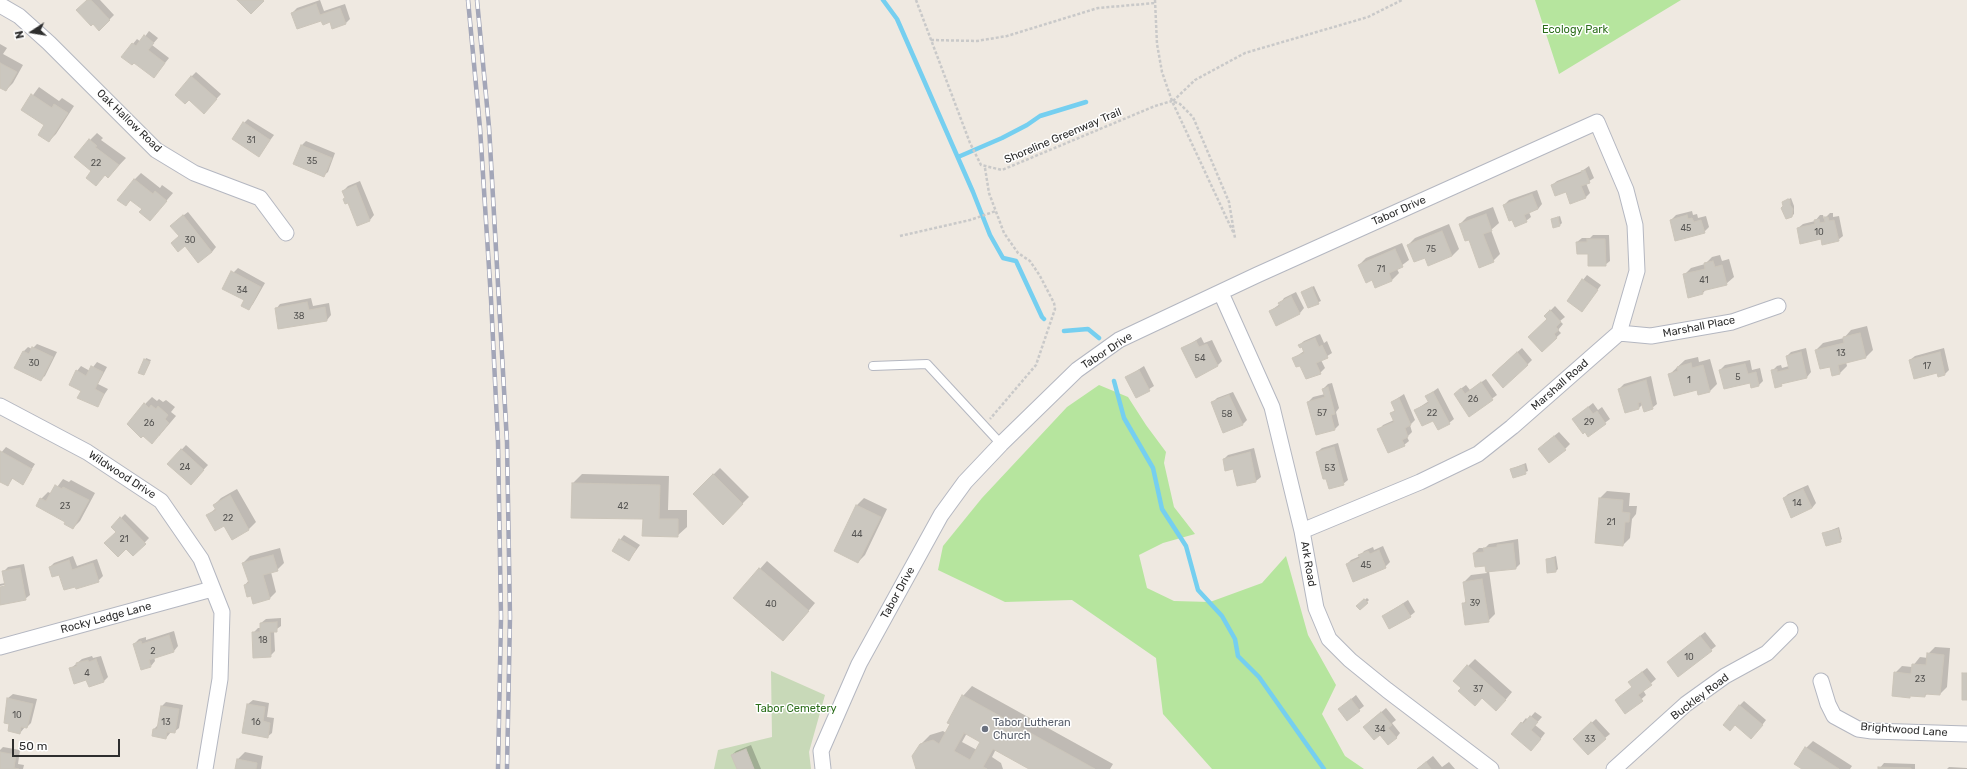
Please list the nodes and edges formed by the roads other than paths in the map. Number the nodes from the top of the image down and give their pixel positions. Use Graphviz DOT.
graph roads {
  1 [pos="0,5"];
  2 [pos="286,233"];
  3 [pos="1221,293"];
  4 [pos="1778,306"];
  5 [pos="1619,333"];
  6 [pos="872,366"];
  7 [pos="0,406"];
  8 [pos="1001,444"];
  9 [pos="1302,531"];
  10 [pos="212,589"];
  11 [pos="1790,630"];
  12 [pos="0,647"];
  13 [pos="1821,681"];
  14 [pos="1967,734"];
  15 [pos="205,769"];
  16 [pos="823,769"];
  17 [pos="1491,769"];
  18 [pos="1614,769"];
  1 -- 2 [label="street, Oak Hallow Road"];
  3 -- 5 [label="street, Tabor Drive"];
  3 -- 8 [label="street, Tabor Drive"];
  3 -- 9 [label="street, Ark Road"];
  4 -- 5 [label="street, Marshall Place"];
  5 -- 9 [label="street, Marshall Road"];
  6 -- 8 [label="lane"];
  7 -- 10 [label="street, Wildwood Drive"];
  8 -- 16 [label="street, Tabor Drive"];
  9 -- 17 [label="street, Ark Road"];
  10 -- 12 [label="street, Rocky Ledge Lane"];
  10 -- 15 [label="street, Wildwood Drive"];
  11 -- 18 [label="street, Buckley Road"];
  13 -- 14 [label="street, Brightwood Lane"];
}
